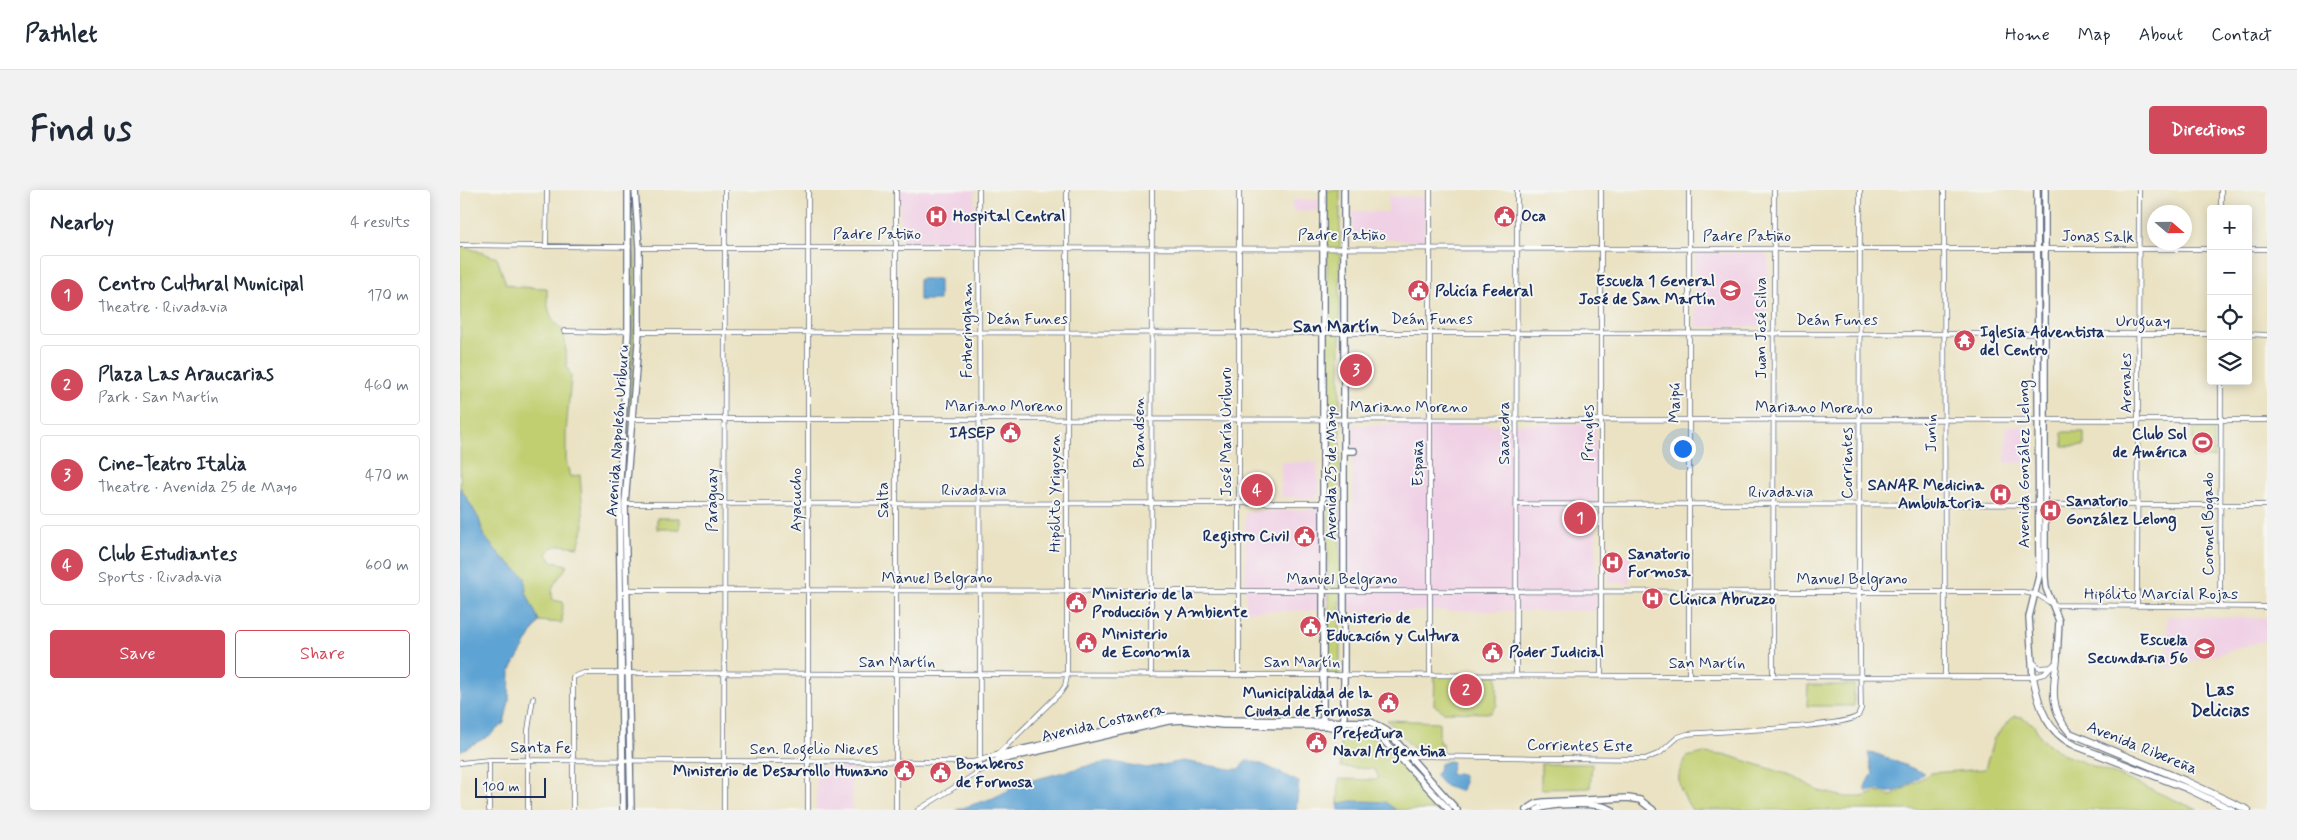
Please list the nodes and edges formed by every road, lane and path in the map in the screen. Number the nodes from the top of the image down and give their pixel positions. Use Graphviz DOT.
graph roads {
  1 [pos="547,190"];
  2 [pos="628,190"];
  3 [pos="635,190"];
  4 [pos="725,190"];
  5 [pos="808,190"];
  6 [pos="896,190"];
  7 [pos="980,190"];
  8 [pos="1067,190"];
  9 [pos="1152,190"];
  10 [pos="1239,190"];
  11 [pos="1323,190"];
  12 [pos="1344,190"];
  13 [pos="1430,190"];
  14 [pos="1517,190"];
  15 [pos="1601,190"];
  16 [pos="1689,190"];
  17 [pos="1774,190"];
  18 [pos="1860,190"];
  19 [pos="1944,190"];
  20 [pos="2038,190"];
  21 [pos="2044,190"];
  22 [pos="2139,190"];
  23 [pos="2221,190"];
  24 [pos="2221,205"];
  25 [pos="460,245"];
  26 [pos="546,246"];
  27 [pos="629,247"];
  28 [pos="724,247"];
  29 [pos="808,247"];
  30 [pos="895,247"];
  31 [pos="979,247"];
  32 [pos="1067,247"];
  33 [pos="1152,247"];
  34 [pos="1323,247"];
  35 [pos="1344,247"];
  36 [pos="639,248"];
  37 [pos="1238,248"];
  38 [pos="1430,248"];
  39 [pos="1516,248"];
  40 [pos="1601,248"];
  41 [pos="1689,248"];
  42 [pos="1774,248"];
  43 [pos="2037,248"];
  44 [pos="2044,248"];
  45 [pos="1860,249"];
  46 [pos="1944,249"];
  47 [pos="2207,249"];
  48 [pos="2252,249"];
  49 [pos="2267,249"];
  50 [pos="2138,250"];
  51 [pos="564,330"];
  52 [pos="628,330"];
  53 [pos="725,331"];
  54 [pos="809,331"];
  55 [pos="639,332"];
  56 [pos="896,332"];
  57 [pos="979,332"];
  58 [pos="1067,332"];
  59 [pos="1152,332"];
  60 [pos="1239,332"];
  61 [pos="1323,332"];
  62 [pos="1344,332"];
  63 [pos="1430,332"];
  64 [pos="1601,332"];
  65 [pos="1774,332"];
  66 [pos="1944,332"];
  67 [pos="1517,333"];
  68 [pos="1689,333"];
  69 [pos="1860,333"];
  70 [pos="2041,333"];
  71 [pos="2138,333"];
  72 [pos="2207,334"];
  73 [pos="2252,334"];
  74 [pos="2267,334"];
  75 [pos="2221,385"];
  76 [pos="623,419"];
  77 [pos="631,419"];
  78 [pos="725,419"];
  79 [pos="808,419"];
  80 [pos="896,419"];
  81 [pos="980,419"];
  82 [pos="1068,419"];
  83 [pos="1152,419"];
  84 [pos="1239,419"];
  85 [pos="1323,419"];
  86 [pos="1344,419"];
  87 [pos="1430,419"];
  88 [pos="1774,419"];
  89 [pos="1517,420"];
  90 [pos="1601,420"];
  91 [pos="1688,420"];
  92 [pos="2041,420"];
  93 [pos="2138,420"];
  94 [pos="2221,420"];
  95 [pos="2267,420"];
  96 [pos="1859,421"];
  97 [pos="1944,421"];
  98 [pos="1344,451"];
  99 [pos="1354,451"];
  100 [pos="725,502"];
  101 [pos="808,502"];
  102 [pos="1068,502"];
  103 [pos="895,503"];
  104 [pos="980,503"];
  105 [pos="1152,503"];
  106 [pos="1239,503"];
  107 [pos="1323,503"];
  108 [pos="626,504"];
  109 [pos="1517,504"];
  110 [pos="1601,504"];
  111 [pos="1773,504"];
  112 [pos="1944,504"];
  113 [pos="1688,505"];
  114 [pos="1860,505"];
  115 [pos="2038,505"];
  116 [pos="2045,505"];
  117 [pos="2138,505"];
  118 [pos="2221,505"];
  119 [pos="2267,505"];
  120 [pos="2042,571"];
  121 [pos="626,590"];
  122 [pos="724,590"];
  123 [pos="809,590"];
  124 [pos="896,590"];
  125 [pos="980,590"];
  126 [pos="1066,591"];
  127 [pos="1152,591"];
  128 [pos="1323,591"];
  129 [pos="1345,591"];
  130 [pos="1430,591"];
  131 [pos="1239,592"];
  132 [pos="1516,592"];
  133 [pos="1600,592"];
  134 [pos="1688,592"];
  135 [pos="1773,592"];
  136 [pos="1859,592"];
  137 [pos="1944,592"];
  138 [pos="2034,594"];
  139 [pos="2054,605"];
  140 [pos="2137,606"];
  141 [pos="2220,606"];
  142 [pos="2267,607"];
  143 [pos="2057,659"];
  144 [pos="2032,661"];
  145 [pos="2053,666"];
  146 [pos="624,674"];
  147 [pos="725,674"];
  148 [pos="808,674"];
  149 [pos="980,674"];
  150 [pos="896,675"];
  151 [pos="1151,675"];
  152 [pos="1239,675"];
  153 [pos="1323,675"];
  154 [pos="1344,675"];
  155 [pos="1430,675"];
  156 [pos="1516,675"];
  157 [pos="1689,675"];
  158 [pos="1068,676"];
  159 [pos="1601,676"];
  160 [pos="1773,676"];
  161 [pos="1860,676"];
  162 [pos="1945,676"];
  163 [pos="2033,677"];
  164 [pos="533,698"];
  165 [pos="1324,724"];
  166 [pos="1344,724"];
  167 [pos="997,755"];
  168 [pos="1406,758"];
  169 [pos="489,760"];
  170 [pos="528,760"];
  171 [pos="573,761"];
  172 [pos="623,761"];
  173 [pos="630,761"];
  174 [pos="724,761"];
  175 [pos="808,761"];
  176 [pos="980,761"];
  177 [pos="895,762"];
  178 [pos="460,763"];
  179 [pos="979,770"];
  180 [pos="489,810"];
  181 [pos="528,810"];
  182 [pos="573,810"];
  183 [pos="624,810"];
  184 [pos="631,810"];
  185 [pos="724,810"];
  186 [pos="808,810"];
  187 [pos="896,810"];
  188 [pos="918,810"];
  189 [pos="1449,810"];
  190 [pos="1457,810"];
  191 [pos="1526,810"];
  192 [pos="1537,810"];
  193 [pos="1612,810"];
  194 [pos="1653,810"];
  195 [pos="2232,810"];
  196 [pos="2248,810"];
  1 -- 26 [label="street"];
  2 -- 27 [label="main road, Avenida Napoleón Uriburu"];
  3 -- 36 [label="main road, Avenida Napoleón Uriburu"];
  4 -- 28 [label="street, Paraguay"];
  5 -- 29 [label="street, Ayacucho"];
  6 -- 30 [label="street, Salta"];
  7 -- 31 [label="street, Fotheringham"];
  8 -- 32 [label="street, Hipólito Yrigoyen"];
  9 -- 33 [label="street, Brandsen"];
  10 -- 37 [label="street, José María Uriburu"];
  11 -- 34 [label="main road, Avenida 25 de Mayo"];
  12 -- 35 [label="main road, Avenida 25 de Mayo"];
  13 -- 38 [label="street, España"];
  14 -- 39 [label="street, Saavedra"];
  15 -- 40 [label="street, Pringles"];
  16 -- 41 [label="street, Maipú"];
  17 -- 42 [label="street, Juan José Silva"];
  18 -- 45 [label="street, Corrientes"];
  19 -- 46 [label="street, Junín"];
  20 -- 43 [label="main road, Avenida González Lelong"];
  21 -- 44 [label="main road, Avenida González Lelong"];
  22 -- 50 [label="street, Arenales"];
  23 -- 24 [label="street"];
  25 -- 26 [label="street"];
  26 -- 27 [label="street"];
  27 -- 52 [label="main road, Avenida Napoleón Uriburu"];
  28 -- 29 [label="street, Padre Patiño"];
  28 -- 36 [label="street, Padre Patiño"];
  28 -- 53 [label="street, Paraguay"];
  29 -- 30 [label="street, Padre Patiño"];
  29 -- 54 [label="street, Ayacucho"];
  30 -- 31 [label="street, Padre Patiño"];
  30 -- 56 [label="street, Salta"];
  31 -- 32 [label="street, Padre Patiño"];
  31 -- 57 [label="street, Fotheringham"];
  32 -- 33 [label="street, Padre Patiño"];
  32 -- 58 [label="street, Hipólito Yrigoyen"];
  33 -- 37 [label="street, Padre Patiño"];
  33 -- 59 [label="street, Brandsen"];
  34 -- 35 [label="street, Padre Patiño"];
  34 -- 37 [label="street, Padre Patiño"];
  34 -- 61 [label="main road, Avenida 25 de Mayo"];
  35 -- 38 [label="street, Padre Patiño"];
  35 -- 62 [label="main road, Avenida 25 de Mayo"];
  36 -- 55 [label="main road, Avenida Napoleón Uriburu"];
  37 -- 60 [label="street, José María Uriburu"];
  38 -- 39 [label="street, Padre Patiño"];
  38 -- 63 [label="street, España"];
  39 -- 40 [label="street, Padre Patiño"];
  39 -- 67 [label="street, Saavedra"];
  40 -- 41 [label="street, Padre Patiño"];
  40 -- 64 [label="street, Pringles"];
  41 -- 42 [label="street, Padre Patiño"];
  41 -- 68 [label="street, Maipú"];
  42 -- 45 [label="street, Padre Patiño"];
  42 -- 65 [label="street, Juan José Silva"];
  43 -- 44 [label="street, Padre Patiño"];
  43 -- 46 [label="street, Padre Patiño"];
  43 -- 70 [label="main road, Avenida González Lelong"];
  44 -- 50 [label="street, Jonas Salk"];
  44 -- 70 [label="main road, Avenida González Lelong"];
  45 -- 46 [label="street, Padre Patiño"];
  45 -- 69 [label="street, Corrientes"];
  46 -- 66 [label="street, Junín"];
  47 -- 50 [label="street, Jonas Salk"];
  48 -- 49 [label="street"];
  50 -- 71 [label="street, Arenales"];
  51 -- 52 [label="street"];
  52 -- 76 [label="main road, Avenida Napoleón Uriburu"];
  53 -- 54 [label="street, Deán Funes"];
  53 -- 55 [label="street, Deán Funes"];
  53 -- 78 [label="street, Paraguay"];
  54 -- 56 [label="street, Deán Funes"];
  54 -- 79 [label="street, Ayacucho"];
  55 -- 77 [label="main road, Avenida Napoleón Uriburu"];
  56 -- 57 [label="street, Deán Funes"];
  56 -- 80 [label="street, Salta"];
  57 -- 58 [label="street, Deán Funes"];
  57 -- 81 [label="street, Fotheringham"];
  58 -- 59 [label="street, Deán Funes"];
  58 -- 82 [label="street, Hipólito Yrigoyen"];
  59 -- 60 [label="street, Deán Funes"];
  59 -- 83 [label="street, Brandsen"];
  60 -- 61 [label="street, Deán Funes"];
  60 -- 84 [label="street, José María Uriburu"];
  61 -- 62 [label="street, Deán Funes"];
  61 -- 85 [label="main road, Avenida 25 de Mayo"];
  62 -- 63 [label="street, Deán Funes"];
  62 -- 86 [label="main road, Avenida 25 de Mayo"];
  63 -- 67 [label="street, Deán Funes"];
  63 -- 87 [label="street, España"];
  64 -- 67 [label="street, Deán Funes"];
  64 -- 68 [label="street, Deán Funes"];
  64 -- 90 [label="street, Pringles"];
  65 -- 68 [label="street, Deán Funes"];
  65 -- 69 [label="street, Deán Funes"];
  65 -- 88 [label="street, Juan José Silva"];
  66 -- 69 [label="street, Deán Funes"];
  66 -- 70 [label="street, Deán Funes"];
  66 -- 97 [label="street, Junín"];
  67 -- 89 [label="street, Saavedra"];
  68 -- 91 [label="street, Maipú"];
  69 -- 96 [label="street, Corrientes"];
  70 -- 71 [label="street, Uruguay"];
  70 -- 92 [label="main road, Avenida González Lelong"];
  71 -- 72 [label="street, Uruguay"];
  71 -- 93 [label="street, Arenales"];
  73 -- 74 [label="street"];
  75 -- 94 [label="street, Coronel Bogado"];
  76 -- 77 [label="street, Mariano Moreno"];
  76 -- 146 [label="main road, Avenida Napoleón Uriburu"];
  77 -- 78 [label="street, Mariano Moreno"];
  77 -- 108 [label="main road, Avenida Napoleón Uriburu"];
  78 -- 79 [label="street, Mariano Moreno"];
  78 -- 100 [label="street, Paraguay"];
  79 -- 80 [label="street, Mariano Moreno"];
  79 -- 101 [label="street, Ayacucho"];
  80 -- 81 [label="street, Mariano Moreno"];
  80 -- 103 [label="street, Salta"];
  81 -- 82 [label="street, Mariano Moreno"];
  81 -- 104 [label="street, Fotheringham"];
  82 -- 83 [label="street, Mariano Moreno"];
  82 -- 102 [label="street, Hipólito Yrigoyen"];
  83 -- 84 [label="street, Mariano Moreno"];
  83 -- 105 [label="street, Brandsen"];
  84 -- 85 [label="street, Mariano Moreno"];
  84 -- 106 [label="street, José María Uriburu"];
  85 -- 86 [label="street, Mariano Moreno"];
  85 -- 107 [label="main road, Avenida 25 de Mayo"];
  86 -- 87 [label="street, Mariano Moreno"];
  86 -- 98 [label="main road, Avenida 25 de Mayo"];
  87 -- 89 [label="street, Mariano Moreno"];
  87 -- 130 [label="street, España"];
  88 -- 91 [label="street, Mariano Moreno"];
  88 -- 96 [label="street, Mariano Moreno"];
  88 -- 111 [label="street, Juan José Silva"];
  89 -- 90 [label="street, Mariano Moreno"];
  89 -- 109 [label="street, Saavedra"];
  90 -- 91 [label="street, Mariano Moreno"];
  90 -- 110 [label="street, Pringles"];
  91 -- 113 [label="street, Maipú"];
  92 -- 93 [label="street, Mariano Moreno"];
  92 -- 97 [label="street, Mariano Moreno"];
  92 -- 115 [label="main road, Avenida González Lelong"];
  92 -- 116 [label="main road, Avenida González Lelong"];
  93 -- 94 [label="street, Mariano Moreno"];
  93 -- 117 [label="street, Arenales"];
  94 -- 95 [label="street, Mariano Moreno"];
  94 -- 118 [label="street, Coronel Bogado"];
  96 -- 97 [label="street, Mariano Moreno"];
  96 -- 114 [label="street, Corrientes"];
  97 -- 112 [label="street, Junín"];
  98 -- 99 [label="main road"];
  98 -- 129 [label="main road, Avenida 25 de Mayo"];
  100 -- 101 [label="street, Rivadavia"];
  100 -- 108 [label="street, Rivadavia"];
  100 -- 122 [label="street, Paraguay"];
  101 -- 103 [label="street, Rivadavia"];
  101 -- 123 [label="street, Ayacucho"];
  102 -- 104 [label="street, Rivadavia"];
  102 -- 105 [label="street, Rivadavia"];
  102 -- 126 [label="street, Hipólito Yrigoyen"];
  103 -- 104 [label="street, Rivadavia"];
  103 -- 124 [label="street, Salta"];
  104 -- 125 [label="street, Fotheringham"];
  105 -- 106 [label="street, Rivadavia"];
  105 -- 127 [label="street, Brandsen"];
  106 -- 107 [label="street, Rivadavia"];
  106 -- 131 [label="street, José María Uriburu"];
  107 -- 128 [label="main road, Avenida 25 de Mayo"];
  108 -- 121 [label="main road, Avenida Napoleón Uriburu"];
  109 -- 110 [label="street, Rivadavia"];
  109 -- 132 [label="street, Saavedra"];
  110 -- 113 [label="street, Rivadavia"];
  110 -- 133 [label="street, Pringles"];
  111 -- 113 [label="street, Rivadavia"];
  111 -- 114 [label="street, Rivadavia"];
  111 -- 135 [label="street, Juan José Silva"];
  112 -- 114 [label="street, Rivadavia"];
  112 -- 115 [label="street, Rivadavia"];
  112 -- 137 [label="street, Junín"];
  113 -- 134 [label="street, Maipú"];
  114 -- 136 [label="street, Corrientes"];
  115 -- 116 [label="street, Rivadavia"];
  115 -- 120 [label="main road, Avenida González Lelong"];
  116 -- 117 [label="street, Rivadavia"];
  116 -- 120 [label="main road, Avenida González Lelong"];
  117 -- 118 [label="street, Rivadavia"];
  117 -- 140 [label="street, Arenales"];
  118 -- 119 [label="street, Rivadavia"];
  118 -- 141 [label="street, Coronel Bogado"];
  120 -- 138 [label="main road, Avenida González Lelong"];
  120 -- 139 [label="main road, Avenida González Lelong"];
  121 -- 122 [label="street, Manuel Belgrano"];
  121 -- 146 [label="main road, Avenida Napoleón Uriburu"];
  122 -- 123 [label="street, Manuel Belgrano"];
  122 -- 147 [label="street, Paraguay"];
  123 -- 124 [label="street, Manuel Belgrano"];
  123 -- 148 [label="street, Ayacucho"];
  124 -- 125 [label="street, Manuel Belgrano"];
  124 -- 150 [label="street, Salta"];
  125 -- 126 [label="street, Manuel Belgrano"];
  125 -- 149 [label="street, Fotheringham"];
  126 -- 127 [label="street, Manuel Belgrano"];
  126 -- 158 [label="street, Hipólito Yrigoyen"];
  127 -- 131 [label="street, Manuel Belgrano"];
  127 -- 151 [label="street, Brandsen"];
  128 -- 129 [label="street, Manuel Belgrano"];
  128 -- 131 [label="street, Manuel Belgrano"];
  128 -- 153 [label="main road, Avenida 25 de Mayo"];
  129 -- 130 [label="street, Manuel Belgrano"];
  129 -- 154 [label="main road, Avenida 25 de Mayo"];
  130 -- 132 [label="street, Manuel Belgrano"];
  130 -- 155 [label="street, España"];
  131 -- 152 [label="street, José María Uriburu"];
  132 -- 133 [label="street, Manuel Belgrano"];
  132 -- 156 [label="street, Saavedra"];
  133 -- 134 [label="street, Manuel Belgrano"];
  133 -- 159 [label="street, Pringles"];
  134 -- 135 [label="street, Manuel Belgrano"];
  134 -- 157 [label="street, Maipú"];
  135 -- 136 [label="street, Manuel Belgrano"];
  135 -- 160 [label="street, Juan José Silva"];
  136 -- 137 [label="street, Manuel Belgrano"];
  136 -- 161 [label="street, Corrientes"];
  137 -- 138 [label="street, Manuel Belgrano"];
  137 -- 162 [label="street, Junín"];
  138 -- 139 [label="street, Manuel Belgrano"];
  138 -- 144 [label="main road, Avenida González Lelong"];
  139 -- 140 [label="street, Hipólito Marcial Rojas"];
  139 -- 143 [label="main road, Avenida González Lelong"];
  140 -- 141 [label="street, Hipólito Marcial Rojas"];
  141 -- 142 [label="street, Hipólito Marcial Rojas"];
  143 -- 145 [label="street"];
  143 -- 196 [label="main road, Avenida Ribereña"];
  144 -- 145 [label="street"];
  144 -- 163 [label="main road, Avenida González Lelong"];
  145 -- 163 [label="street"];
  146 -- 147 [label="street, San Martín"];
  146 -- 171 [label="street, San Martín"];
  146 -- 172 [label="main road"];
  146 -- 173 [label="main road"];
  147 -- 148 [label="street, San Martín"];
  147 -- 174 [label="street, Paraguay"];
  148 -- 150 [label="street, San Martín"];
  148 -- 175 [label="street, Ayacucho"];
  149 -- 150 [label="street, San Martín"];
  149 -- 158 [label="street, San Martín"];
  149 -- 176 [label="street, Fotheringham"];
  150 -- 177 [label="street, Salta"];
  151 -- 152 [label="street, San Martín"];
  151 -- 158 [label="street, San Martín"];
  152 -- 153 [label="street, San Martín"];
  153 -- 154 [label="street, San Martín"];
  153 -- 165 [label="main road, Avenida 25 de Mayo"];
  154 -- 155 [label="street, San Martín"];
  154 -- 166 [label="main road, Avenida 25 de Mayo"];
  155 -- 156 [label="street, San Martín"];
  156 -- 159 [label="street, San Martín"];
  157 -- 159 [label="street, San Martín"];
  157 -- 160 [label="street, San Martín"];
  158 -- 167 [label="street"];
  160 -- 161 [label="street, San Martín"];
  161 -- 162 [label="street, San Martín"];
  161 -- 168 [label="street, Corrientes Este"];
  162 -- 163 [label="street, San Martín"];
  163 -- 195 [label="main road, Avenida Ribereña"];
  164 -- 170 [label="street"];
  165 -- 166 [label="main road, Avenida Costanera"];
  165 -- 167 [label="main road, Avenida Costanera"];
  165 -- 179 [label="main road, Avenida Costanera"];
  166 -- 168 [label="main road, Avenida Costanera"];
  167 -- 176 [label="street, Sen. Rogelio Nieves"];
  168 -- 189 [label="main road, Avenida Costanera"];
  168 -- 190 [label="main road, Avenida Costanera"];
  169 -- 170 [label="street, Santa Fe"];
  169 -- 178 [label="street, Santa Fe"];
  169 -- 180 [label="street"];
  170 -- 171 [label="street, Santa Fe"];
  170 -- 181 [label="street"];
  171 -- 172 [label="street, Santa Fe"];
  171 -- 182 [label="street"];
  172 -- 173 [label="street, Santa Fe"];
  172 -- 183 [label="main road"];
  173 -- 174 [label="street, Sen. Rogelio Nieves"];
  173 -- 184 [label="main road"];
  174 -- 175 [label="street, Sen. Rogelio Nieves"];
  174 -- 185 [label="street, Paraguay"];
  175 -- 177 [label="street, Sen. Rogelio Nieves"];
  175 -- 186 [label="street, Ayacucho"];
  176 -- 177 [label="street, Sen. Rogelio Nieves"];
  176 -- 179 [label="street, Fotheringham"];
  177 -- 187 [label="street, Salta"];
  179 -- 188 [label="street"];
  191 -- 194 [label="main road"];
  192 -- 193 [label="main road"];
}
